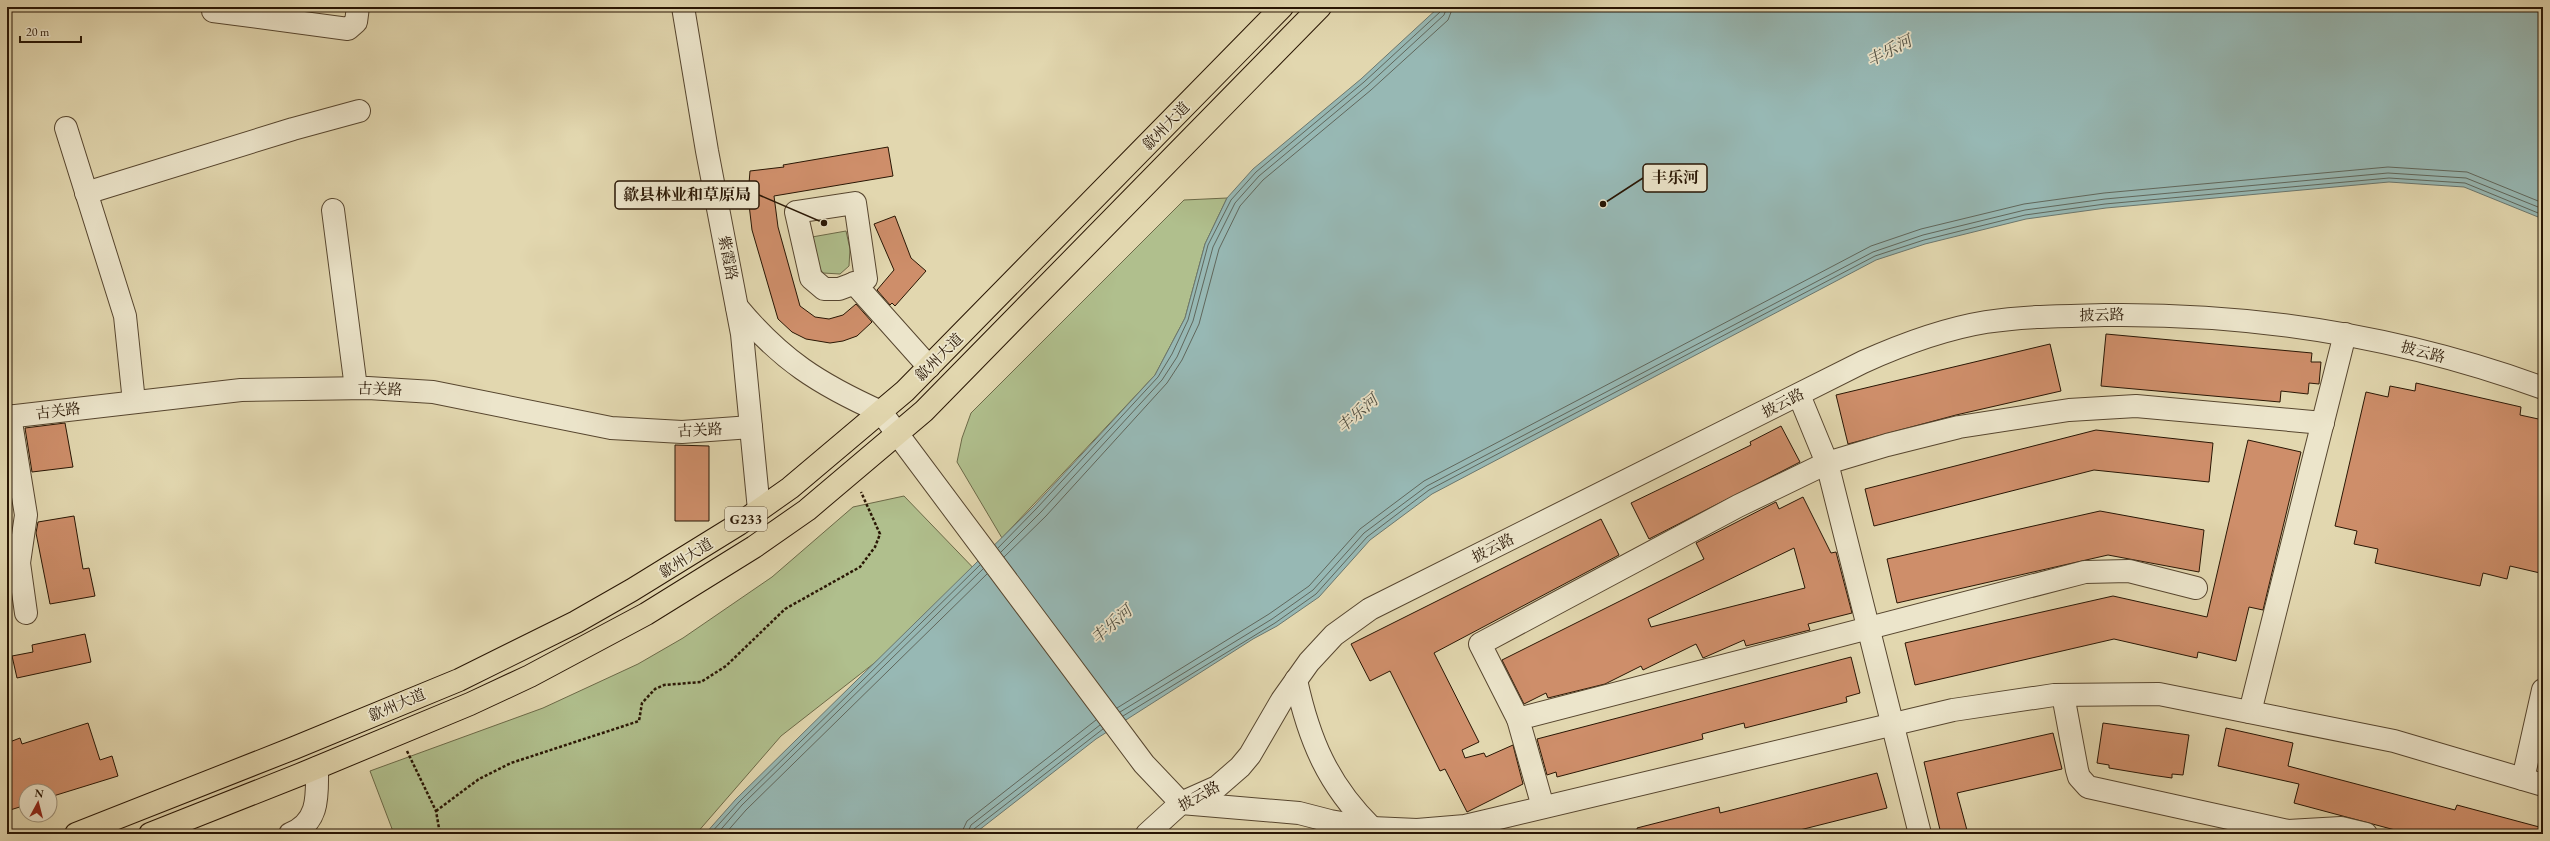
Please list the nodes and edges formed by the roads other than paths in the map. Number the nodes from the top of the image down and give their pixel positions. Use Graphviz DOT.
graph roads {
  1 [pos="358,7"];
  2 [pos="683,7"];
  3 [pos="1282,7"];
  4 [pos="1320,7"];
  5 [pos="213,11"];
  6 [pos="359,111"];
  7 [pos="66,128"];
  8 [pos="86,193"];
  9 [pos="333,210"];
  10 [pos="854,284"];
  11 [pos="737,307"];
  12 [pos="2345,334"];
  13 [pos="929,367"];
  14 [pos="356,388"];
  15 [pos="2543,388"];
  16 [pos="1799,395"];
  17 [pos="134,402"];
  18 [pos="881,412"];
  19 [pos="9,417"];
  20 [pos="2323,423"];
  21 [pos="751,427"];
  22 [pos="897,434"];
  23 [pos="1827,463"];
  24 [pos="759,510"];
  25 [pos="2196,588"];
  26 [pos="26,613"];
  27 [pos="1869,628"];
  28 [pos="1296,680"];
  29 [pos="2543,690"];
  30 [pos="2063,694"];
  31 [pos="2250,712"];
  32 [pos="1518,719"];
  33 [pos="1893,724"];
  34 [pos="317,768"];
  35 [pos="2533,782"];
  36 [pos="1180,804"];
  37 [pos="1543,807"];
  38 [pos="1372,828"];
  39 [pos="1416,832"];
  40 [pos="76,834"];
  41 [pos="150,834"];
  42 [pos="290,834"];
  43 [pos="1147,834"];
  44 [pos="1920,834"];
  45 [pos="2366,834"];
  1 -- 5 [label="street"];
  2 -- 11 [label="street, 紫霞路"];
  3 -- 13 [label="highway, 歙州大道 / G233"];
  4 -- 22 [label="highway, 歙州大道 / G233"];
  6 -- 8 [label="street"];
  7 -- 8 [label="street"];
  8 -- 17 [label="street"];
  9 -- 14 [label="street"];
  10 -- 13 [label="street"];
  11 -- 18 [label="street"];
  11 -- 21 [label="street, 紫霞路"];
  12 -- 15 [label="street, 披云路"];
  12 -- 16 [label="street, 披云路"];
  12 -- 20 [label="street"];
  13 -- 18 [label="highway, 歙州大道 / G233"];
  14 -- 17 [label="street, 古关路"];
  14 -- 21 [label="street, 古关路"];
  16 -- 23 [label="street"];
  16 -- 28 [label="street, 披云路"];
  17 -- 19 [label="street, 古关路"];
  18 -- 22 [label="street"];
  18 -- 24 [label="highway, 歙州大道 / G233"];
  19 -- 26 [label="street"];
  20 -- 23 [label="street"];
  20 -- 31 [label="street"];
  21 -- 24 [label="street, 紫霞路"];
  22 -- 34 [label="highway, 歙州大道 / G233"];
  22 -- 36 [label="street"];
  23 -- 27 [label="street"];
  23 -- 32 [label="street"];
  24 -- 40 [label="highway, 歙州大道 / G233"];
  25 -- 27 [label="street"];
  27 -- 32 [label="street"];
  27 -- 33 [label="street"];
  28 -- 36 [label="street, 披云路"];
  28 -- 38 [label="street"];
  29 -- 35 [label="street"];
  30 -- 31 [label="street"];
  30 -- 33 [label="street"];
  30 -- 45 [label="street"];
  31 -- 35 [label="street"];
  32 -- 37 [label="street"];
  33 -- 37 [label="street"];
  33 -- 44 [label="street"];
  34 -- 41 [label="highway, 歙州大道 / G233"];
  34 -- 42 [label="street"];
  36 -- 38 [label="street"];
  36 -- 43 [label="street, 披云路"];
  37 -- 39 [label="street"];
  38 -- 39 [label="street"];
}
